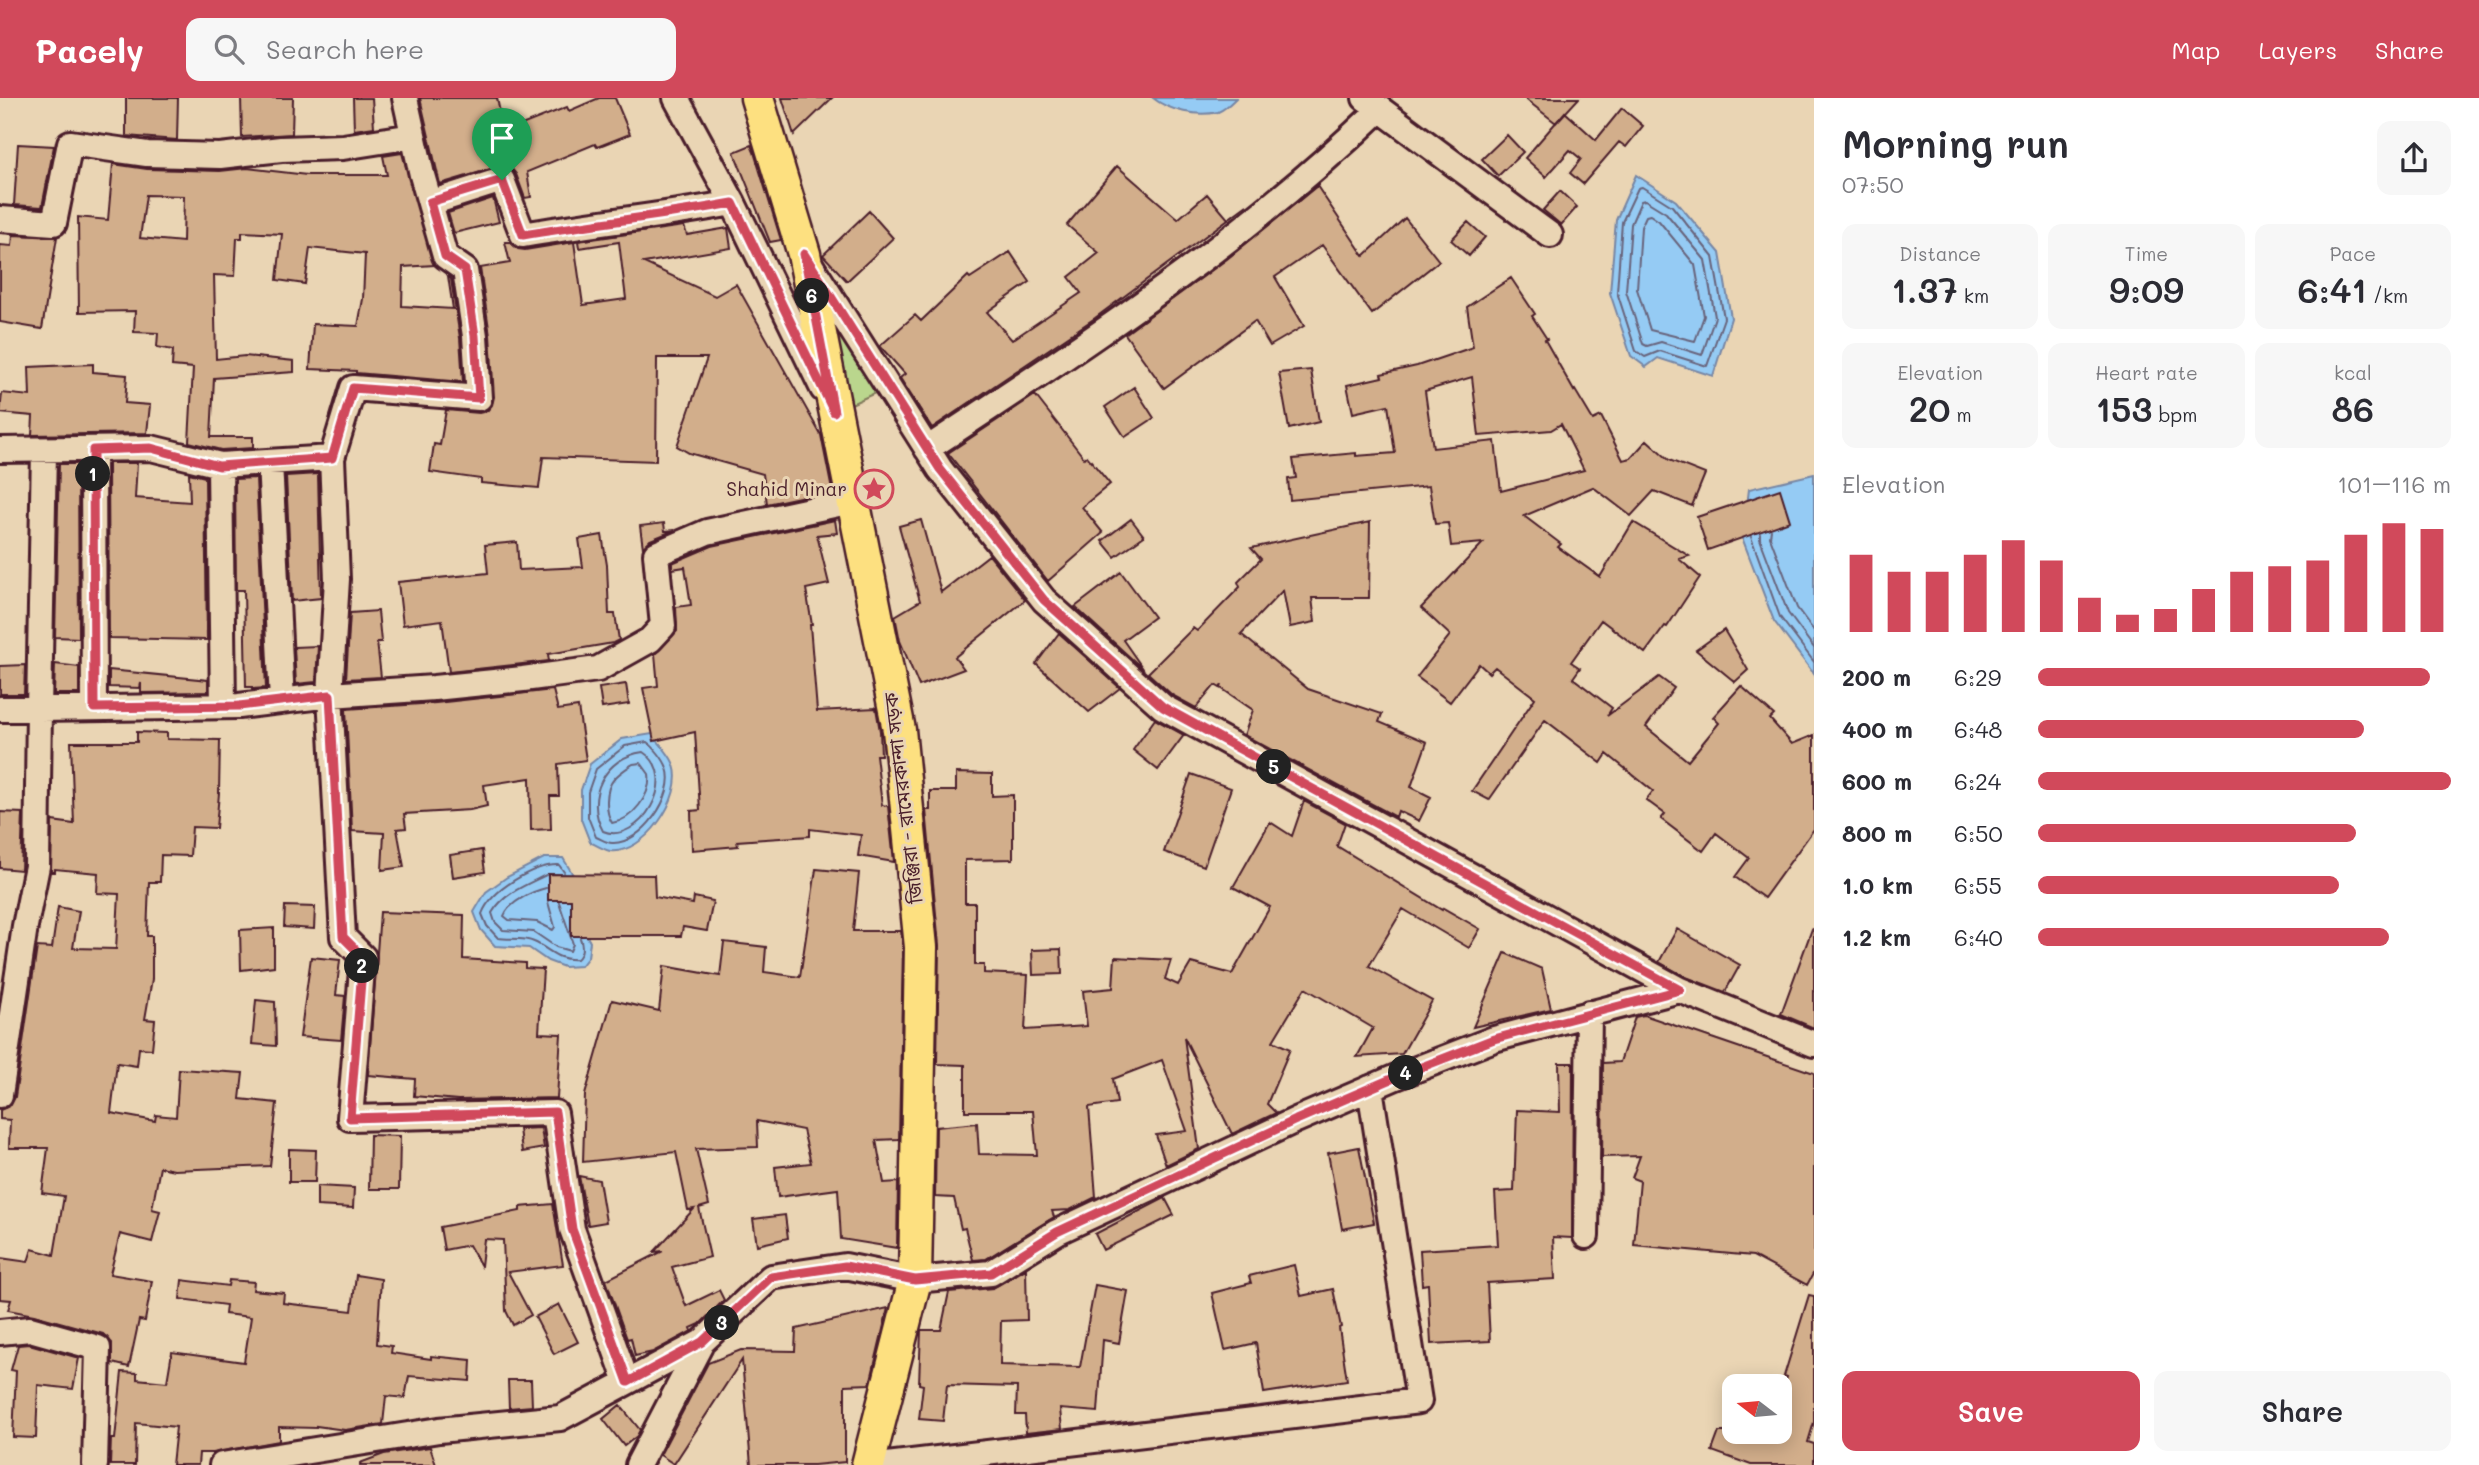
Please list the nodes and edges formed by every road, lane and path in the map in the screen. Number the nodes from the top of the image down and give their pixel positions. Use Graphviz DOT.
graph roads {
  1 [pos="405,98"];
  2 [pos="676,98"];
  3 [pos="757,98"];
  4 [pos="1373,103"];
  5 [pos="413,136"];
  6 [pos="430,202"];
  7 [pos="733,203"];
  8 [pos="0,219"];
  9 [pos="1550,235"];
  10 [pos="804,254"];
  11 [pos="834,412"];
  12 [pos="927,449"];
  13 [pos="0,450"];
  14 [pos="44,450"];
  15 [pos="93,450"];
  16 [pos="332,458"];
  17 [pos="270,462"];
  18 [pos="219,466"];
  19 [pos="852,501"];
  20 [pos="330,695"];
  21 [pos="282,701"];
  22 [pos="223,706"];
  23 [pos="94,708"];
  24 [pos="0,709"];
  25 [pos="39,709"];
  26 [pos="1680,990"];
  27 [pos="7,1005"];
  28 [pos="1589,1013"];
  29 [pos="1814,1044"];
  30 [pos="1370,1088"];
  31 [pos="0,1095"];
  32 [pos="1586,1236"];
  33 [pos="915,1280"];
  34 [pos="0,1332"];
  35 [pos="702,1342"];
  36 [pos="628,1382"];
  37 [pos="95,1465"];
  38 [pos="222,1465"];
  39 [pos="638,1465"];
  40 [pos="868,1465"];
  41 [pos="887,1465"];
  1 -- 5 [label="street"];
  2 -- 7 [label="street"];
  3 -- 10 [label="main road, জিঞ্জিরা - রামেরকান্দা সড়ক"];
  4 -- 9 [label="street"];
  4 -- 12 [label="street"];
  5 -- 6 [label="street"];
  5 -- 8 [label="street"];
  6 -- 7 [label="street"];
  6 -- 16 [label="street"];
  7 -- 11 [label="street"];
  10 -- 11 [label="main road, জিঞ্জিরা - রামেরকান্দা সড়ক"];
  10 -- 12 [label="street"];
  11 -- 19 [label="main road, জিঞ্জিরা - রামেরকান্দা সড়ক"];
  12 -- 26 [label="street"];
  13 -- 14 [label="street"];
  14 -- 15 [label="street"];
  14 -- 25 [label="street"];
  15 -- 18 [label="street"];
  15 -- 23 [label="street"];
  16 -- 17 [label="street"];
  16 -- 20 [label="street"];
  17 -- 18 [label="street"];
  17 -- 21 [label="street"];
  18 -- 22 [label="street"];
  19 -- 20 [label="street"];
  19 -- 33 [label="main road, জিঞ্জিরা - রামেরকান্দা সড়ক"];
  20 -- 21 [label="street"];
  20 -- 36 [label="street"];
  21 -- 22 [label="street"];
  22 -- 23 [label="street"];
  23 -- 25 [label="street"];
  24 -- 25 [label="street"];
  25 -- 27 [label="street"];
  26 -- 28 [label="street"];
  26 -- 29 [label="street"];
  27 -- 31 [label="street"];
  28 -- 30 [label="street"];
  28 -- 32 [label="street"];
  30 -- 33 [label="street"];
  30 -- 41 [label="street"];
  33 -- 35 [label="street"];
  33 -- 40 [label="main road, জিঞ্জিরা - রামেরকান্দা সড়ক"];
  34 -- 37 [label="street"];
  35 -- 36 [label="street"];
  35 -- 39 [label="street"];
  36 -- 38 [label="street"];
}
